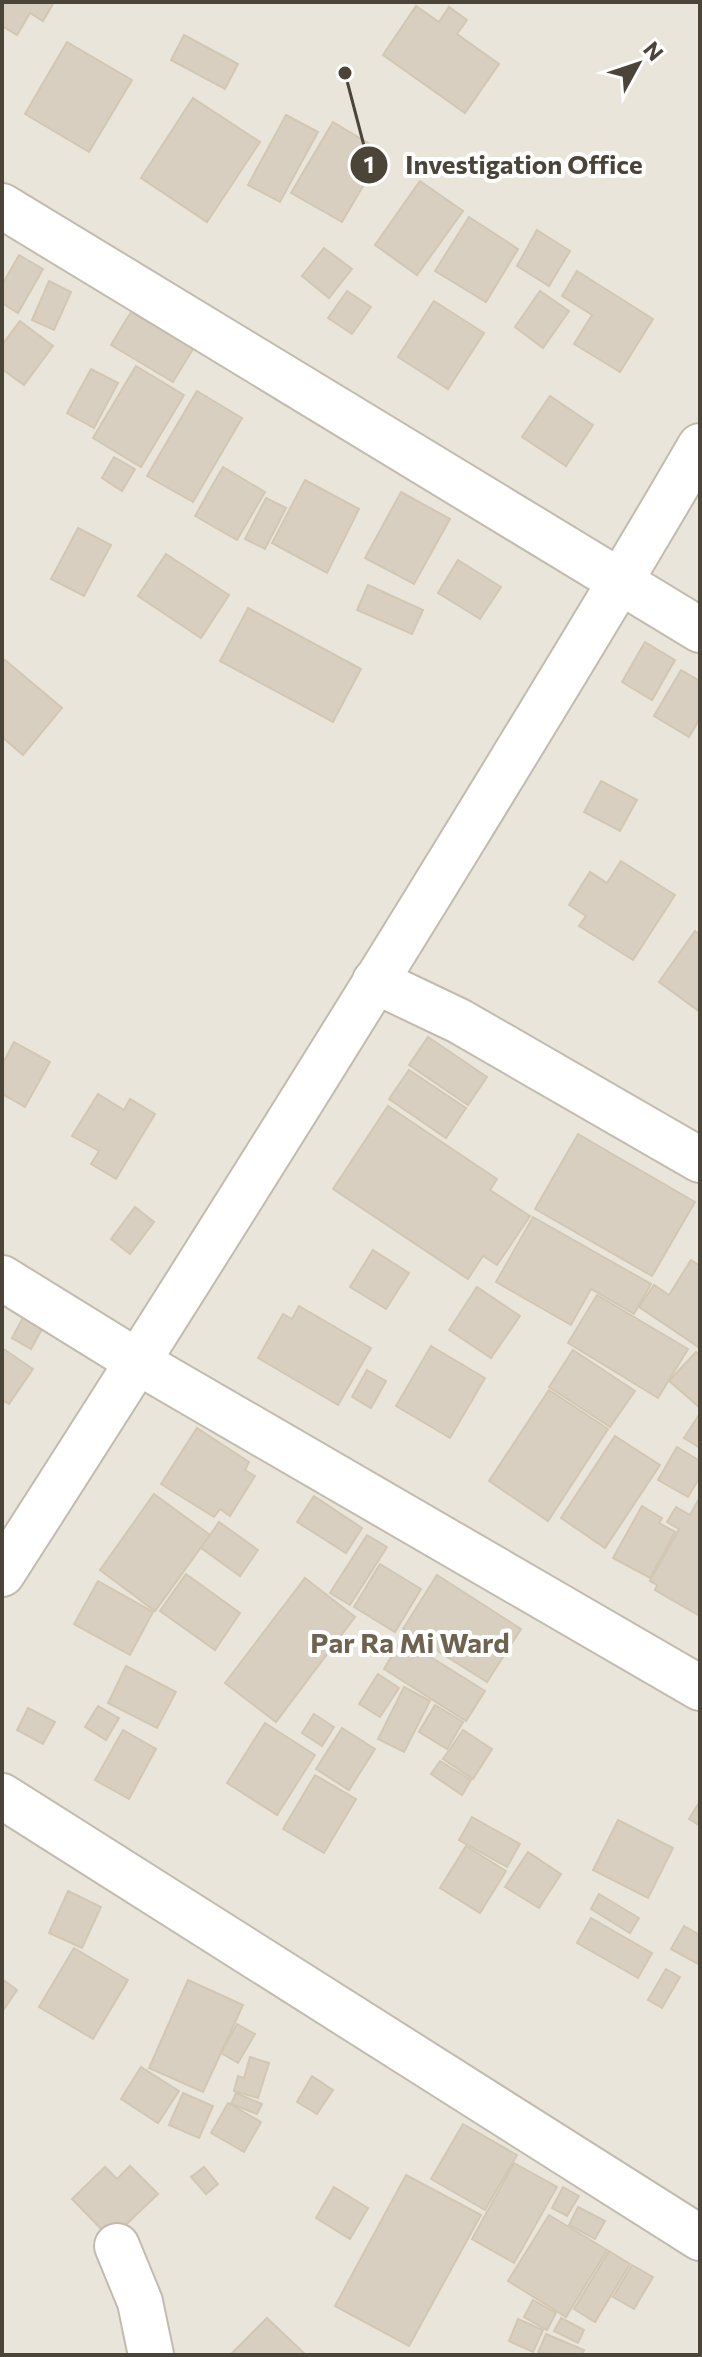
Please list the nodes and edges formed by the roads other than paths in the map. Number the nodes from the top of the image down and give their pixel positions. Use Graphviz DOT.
graph roads {
  1 [pos="2,206"];
  2 [pos="700,446"];
  3 [pos="621,583"];
  4 [pos="700,630"];
  5 [pos="375,981"];
  6 [pos="700,1160"];
  7 [pos="2,1278"];
  8 [pos="138,1362"];
  9 [pos="2,1574"];
  10 [pos="700,1688"];
  11 [pos="2,1796"];
  12 [pos="700,2238"];
  13 [pos="117,2246"];
  14 [pos="151,2355"];
  1 -- 3 [label="street"];
  2 -- 3 [label="street"];
  3 -- 4 [label="street"];
  3 -- 5 [label="street"];
  5 -- 6 [label="street"];
  5 -- 8 [label="street"];
  7 -- 8 [label="street"];
  8 -- 9 [label="street"];
  8 -- 10 [label="street"];
  11 -- 12 [label="street"];
  13 -- 14 [label="street"];
}
